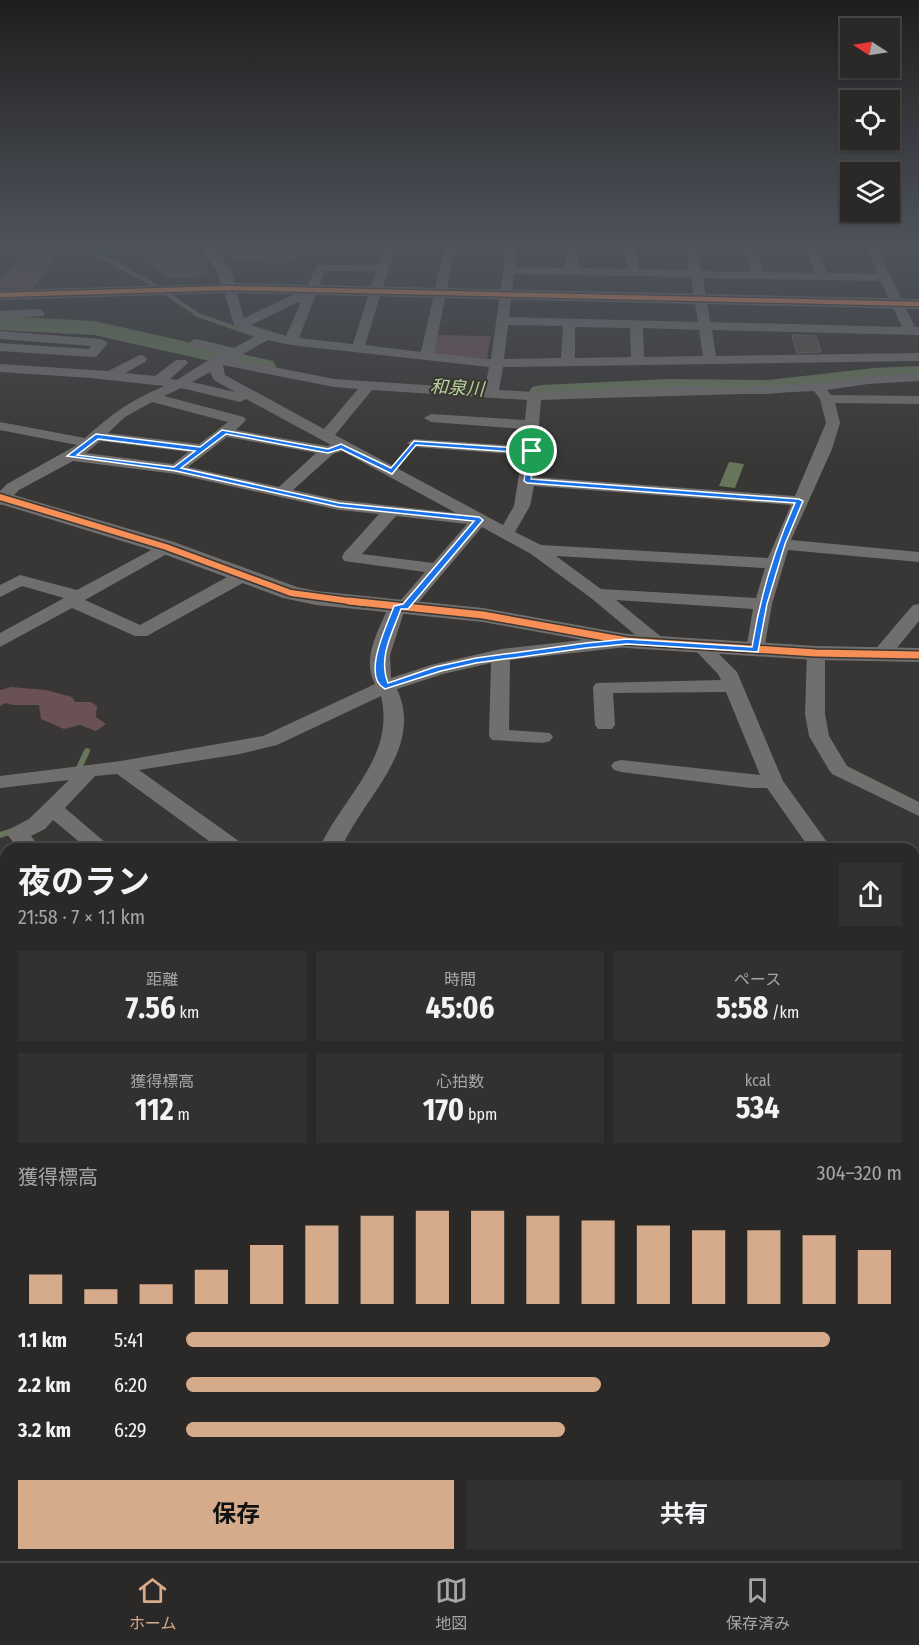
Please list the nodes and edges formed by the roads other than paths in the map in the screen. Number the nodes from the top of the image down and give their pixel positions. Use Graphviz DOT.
graph roads {
  1 [pos="238,317"];
  2 [pos="257,317"];
  3 [pos="300,317"];
  4 [pos="367,317"];
  5 [pos="435,317"];
  6 [pos="503,317"];
  7 [pos="703,317"];
  8 [pos="906,317"];
  9 [pos="502,321"];
  10 [pos="569,322"];
  11 [pos="636,324"];
  12 [pos="240,325"];
  13 [pos="704,326"];
  14 [pos="914,330"];
  15 [pos="0,335"];
  16 [pos="267,335"];
  17 [pos="291,341"];
  18 [pos="785,342"];
  19 [pos="197,343"];
  20 [pos="0,347"];
  21 [pos="358,348"];
  22 [pos="427,356"];
  23 [pos="919,357"];
  24 [pos="223,358"];
  25 [pos="140,359"];
  26 [pos="710,359"];
  27 [pos="638,361"];
  28 [pos="568,362"];
  29 [pos="181,363"];
  30 [pos="497,363"];
  31 [pos="0,368"];
  32 [pos="113,374"];
  33 [pos="919,377"];
  34 [pos="158,381"];
  35 [pos="179,384"];
  36 [pos="368,385"];
  37 [pos="796,385"];
  38 [pos="449,391"];
  39 [pos="491,392"];
  40 [pos="823,393"];
  41 [pos="534,396"];
  42 [pos="150,397"];
  43 [pos="919,400"];
  44 [pos="275,409"];
  45 [pos="431,418"];
  46 [pos="533,424"];
  47 [pos="0,426"];
  48 [pos="225,432"];
  49 [pos="93,439"];
  50 [pos="414,443"];
  51 [pos="332,445"];
  52 [pos="201,449"];
  53 [pos="532,451"];
  54 [pos="71,456"];
  55 [pos="27,465"];
  56 [pos="176,469"];
  57 [pos="43,470"];
  58 [pos="392,471"];
  59 [pos="527,481"];
  60 [pos="280,493"];
  61 [pos="1,499"];
  62 [pos="799,501"];
  63 [pos="392,510"];
  64 [pos="479,520"];
  65 [pos="506,532"];
  66 [pos="781,544"];
  67 [pos="166,547"];
  68 [pos="537,550"];
  69 [pos="919,557"];
  70 [pos="775,563"];
  71 [pos="439,569"];
  72 [pos="244,576"];
  73 [pos="0,592"];
  74 [pos="597,594"];
  75 [pos="74,598"];
  76 [pos="763,604"];
  77 [pos="401,607"];
  78 [pos="919,609"];
  79 [pos="0,641"];
  80 [pos="627,641"];
  81 [pos="658,644"];
  82 [pos="700,646"];
  83 [pos="755,650"];
  84 [pos="816,653"];
  85 [pos="501,655"];
  86 [pos="919,655"];
  87 [pos="880,656"];
  88 [pos="733,686"];
  89 [pos="385,687"];
  90 [pos="604,725"];
  91 [pos="543,737"];
  92 [pos="621,766"];
  93 [pos="120,768"];
  94 [pos="81,771"];
  95 [pos="773,781"];
  96 [pos="0,782"];
  97 [pos="52,809"];
  98 [pos="919,810"];
  99 [pos="25,843"];
  100 [pos="94,843"];
  101 [pos="215,843"];
  102 [pos="333,843"];
  103 [pos="817,843"];
  1 -- 12 [label="street"];
  2 -- 12 [label="street"];
  3 -- 17 [label="street"];
  4 -- 21 [label="street"];
  5 -- 22 [label="street"];
  6 -- 9 [label="street"];
  7 -- 13 [label="street"];
  8 -- 14 [label="street"];
  9 -- 10 [label="street"];
  9 -- 30 [label="street"];
  10 -- 11 [label="street"];
  10 -- 28 [label="street"];
  11 -- 13 [label="street"];
  11 -- 27 [label="street"];
  12 -- 16 [label="street"];
  13 -- 18 [label="street"];
  13 -- 26 [label="street"];
  14 -- 18 [label="street"];
  15 -- 20 [label="street"];
  16 -- 17 [label="street"];
  16 -- 24 [label="street"];
  17 -- 21 [label="street"];
  18 -- 23 [label="street"];
  18 -- 26 [label="street"];
  18 -- 37 [label="street"];
  19 -- 24 [label="street"];
  21 -- 22 [label="street"];
  22 -- 30 [label="street"];
  24 -- 35 [label="street"];
  24 -- 36 [label="street"];
  24 -- 44 [label="street"];
  25 -- 32 [label="street"];
  26 -- 27 [label="street"];
  27 -- 28 [label="street"];
  28 -- 30 [label="street"];
  29 -- 34 [label="street"];
  30 -- 39 [label="street"];
  31 -- 32 [label="street"];
  32 -- 34 [label="street"];
  33 -- 40 [label="street"];
  34 -- 35 [label="street"];
  35 -- 42 [label="street"];
  35 -- 44 [label="street"];
  36 -- 38 [label="street"];
  36 -- 51 [label="street"];
  37 -- 40 [label="street"];
  37 -- 41 [label="street"];
  38 -- 39 [label="street"];
  38 -- 45 [label="street"];
  39 -- 41 [label="street"];
  40 -- 43 [label="street"];
  40 -- 62 [label="street"];
  41 -- 46 [label="street"];
  42 -- 48 [label="street"];
  42 -- 49 [label="street"];
  44 -- 51 [label="street"];
  45 -- 46 [label="street"];
  45 -- 50 [label="street"];
  46 -- 53 [label="street"];
  47 -- 49 [label="street"];
  48 -- 51 [label="street"];
  48 -- 52 [label="street"];
  49 -- 52 [label="street"];
  49 -- 54 [label="street"];
  50 -- 53 [label="street"];
  50 -- 58 [label="street"];
  51 -- 58 [label="street"];
  51 -- 60 [label="street"];
  52 -- 56 [label="street"];
  53 -- 59 [label="street"];
  54 -- 56 [label="street"];
  54 -- 57 [label="street"];
  55 -- 57 [label="street"];
  56 -- 60 [label="street"];
  57 -- 61 [label="street"];
  58 -- 64 [label="street"];
  59 -- 62 [label="street"];
  59 -- 65 [label="street"];
  60 -- 63 [label="street"];
  61 -- 67 [label="street"];
  62 -- 66 [label="street"];
  63 -- 64 [label="street"];
  63 -- 71 [label="street"];
  64 -- 65 [label="street"];
  64 -- 71 [label="street"];
  65 -- 68 [label="street"];
  66 -- 69 [label="street"];
  66 -- 70 [label="street"];
  67 -- 72 [label="street"];
  67 -- 75 [label="street"];
  68 -- 70 [label="street"];
  68 -- 74 [label="street"];
  70 -- 76 [label="street"];
  71 -- 77 [label="street"];
  72 -- 75 [label="street"];
  72 -- 77 [label="street"];
  73 -- 75 [label="street"];
  74 -- 76 [label="street"];
  74 -- 81 [label="street"];
  75 -- 79 [label="street"];
  76 -- 83 [label="street"];
  77 -- 80 [label="street"];
  77 -- 89 [label="street"];
  78 -- 87 [label="street"];
  80 -- 81 [label="street"];
  80 -- 85 [label="street"];
  81 -- 82 [label="street"];
  82 -- 83 [label="street"];
  82 -- 88 [label="street"];
  83 -- 84 [label="street"];
  84 -- 87 [label="street"];
  84 -- 98 [label="street"];
  85 -- 89 [label="street"];
  85 -- 91 [label="street"];
  86 -- 87 [label="street"];
  88 -- 90 [label="street"];
  88 -- 95 [label="street"];
  89 -- 93 [label="street"];
  89 -- 102 [label="street"];
  92 -- 95 [label="street"];
  93 -- 94 [label="street"];
  93 -- 101 [label="street"];
  94 -- 96 [label="street"];
  94 -- 97 [label="street"];
  95 -- 103 [label="street"];
  97 -- 99 [label="street"];
  97 -- 100 [label="street"];
}
